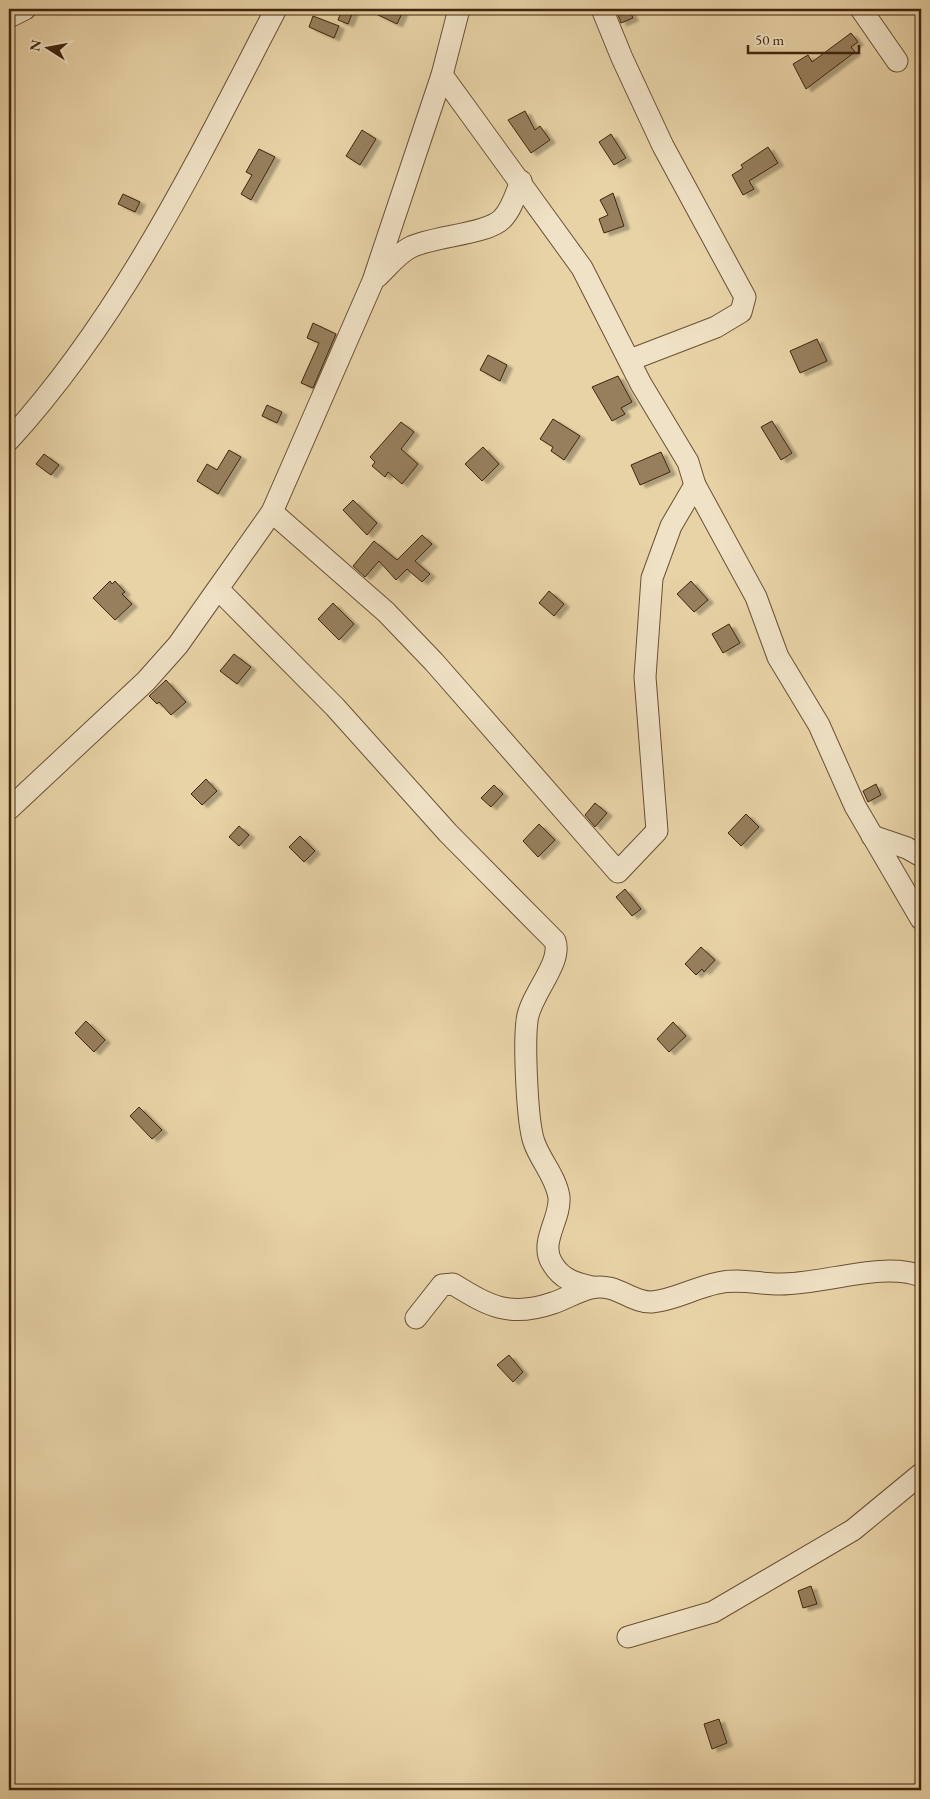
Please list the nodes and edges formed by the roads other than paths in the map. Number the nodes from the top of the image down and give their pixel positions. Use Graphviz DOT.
graph roads {
  1 [pos="25,9"];
  2 [pos="276,9"];
  3 [pos="459,9"];
  4 [pos="602,9"];
  5 [pos="861,9"];
  6 [pos="9,17"];
  7 [pos="897,61"];
  8 [pos="442,74"];
  9 [pos="521,181"];
  10 [pos="373,281"];
  11 [pos="630,360"];
  12 [pos="9,440"];
  13 [pos="695,485"];
  14 [pos="272,512"];
  15 [pos="219,590"];
  16 [pos="9,809"];
  17 [pos="872,836"];
  18 [pos="921,856"];
  19 [pos="921,919"];
  20 [pos="921,1276"];
  21 [pos="592,1288"];
  22 [pos="416,1318"];
  23 [pos="921,1474"];
  24 [pos="628,1636"];
  1 -- 6 [label="street"];
  2 -- 12 [label="street"];
  3 -- 8 [label="street"];
  4 -- 11 [label="street"];
  5 -- 7 [label="street"];
  8 -- 9 [label="street"];
  8 -- 10 [label="street"];
  9 -- 10 [label="street"];
  9 -- 11 [label="street"];
  10 -- 14 [label="street"];
  11 -- 13 [label="street"];
  13 -- 14 [label="street"];
  13 -- 17 [label="street"];
  14 -- 15 [label="street"];
  15 -- 16 [label="street"];
  15 -- 21 [label="street"];
  17 -- 18 [label="street"];
  17 -- 19 [label="street"];
  20 -- 21 [label="street"];
  21 -- 22 [label="street"];
  23 -- 24 [label="street"];
}
